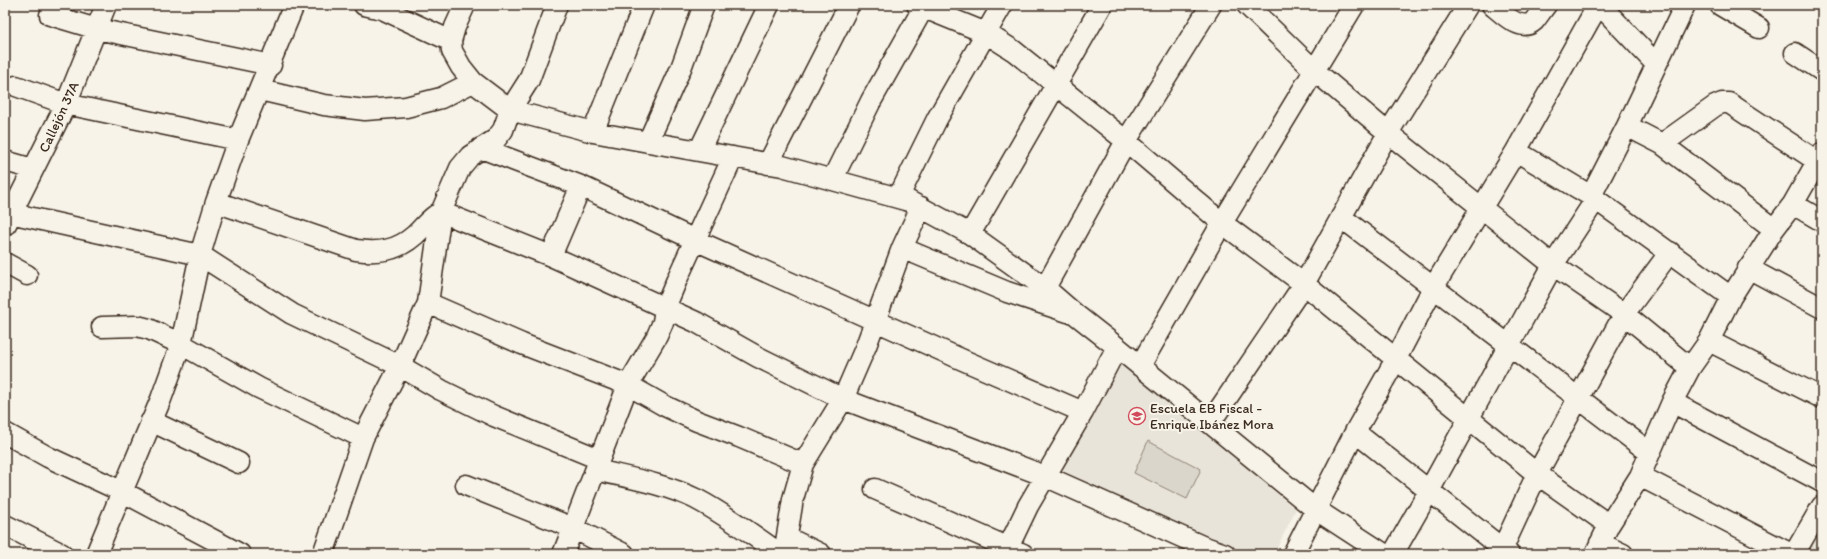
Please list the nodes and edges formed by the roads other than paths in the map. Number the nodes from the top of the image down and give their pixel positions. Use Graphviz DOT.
graph roads {
  1 [pos="106,5"];
  2 [pos="294,5"];
  3 [pos="465,5"];
  4 [pos="557,5"];
  5 [pos="644,5"];
  6 [pos="704,5"];
  7 [pos="769,5"];
  8 [pos="849,5"];
  9 [pos="1002,5"];
  10 [pos="1102,5"];
  11 [pos="1211,5"];
  12 [pos="1247,5"];
  13 [pos="1354,5"];
  14 [pos="1468,5"];
  15 [pos="1492,5"];
  16 [pos="1546,5"];
  17 [pos="1599,5"];
  18 [pos="1685,5"];
  19 [pos="1720,5"];
  20 [pos="376,6"];
  21 [pos="922,6"];
  22 [pos="50,15"];
  23 [pos="1759,28"];
  24 [pos="97,29"];
  25 [pos="986,33"];
  26 [pos="451,41"];
  27 [pos="1795,53"];
  28 [pos="1656,64"];
  29 [pos="271,65"];
  30 [pos="1314,71"];
  31 [pos="1822,71"];
  32 [pos="473,82"];
  33 [pos="1056,84"];
  34 [pos="16,86"];
  35 [pos="260,90"];
  36 [pos="66,104"];
  37 [pos="510,110"];
  38 [pos="1627,126"];
  39 [pos="593,132"];
  40 [pos="1388,134"];
  41 [pos="238,140"];
  42 [pos="1126,141"];
  43 [pos="648,142"];
  44 [pos="1662,144"];
  45 [pos="481,148"];
  46 [pos="699,151"];
  47 [pos="1516,151"];
  48 [pos="733,157"];
  49 [pos="1820,157"];
  50 [pos="5,161"];
  51 [pos="768,164"];
  52 [pos="33,169"];
  53 [pos="832,180"];
  54 [pos="580,186"];
  55 [pos="898,198"];
  56 [pos="1593,198"];
  57 [pos="216,202"];
  58 [pos="1793,204"];
  59 [pos="921,207"];
  60 [pos="1482,207"];
  61 [pos="441,212"];
  62 [pos="1342,217"];
  63 [pos="8,220"];
  64 [pos="1822,221"];
  65 [pos="1222,223"];
  66 [pos="1774,229"];
  67 [pos="970,234"];
  68 [pos="695,240"];
  69 [pos="902,248"];
  70 [pos="1670,252"];
  71 [pos="200,255"];
  72 [pos="551,256"];
  73 [pos="5,263"];
  74 [pos="1553,266"];
  75 [pos="1748,268"];
  76 [pos="27,275"];
  77 [pos="1304,284"];
  78 [pos="1045,288"];
  79 [pos="1433,288"];
  80 [pos="1731,297"];
  81 [pos="428,303"];
  82 [pos="665,308"];
  83 [pos="1822,308"];
  84 [pos="1074,314"];
  85 [pos="1624,314"];
  86 [pos="876,320"];
  87 [pos="102,327"];
  88 [pos="1709,341"];
  89 [pos="181,344"];
  90 [pos="1508,345"];
  91 [pos="1117,347"];
  92 [pos="1396,359"];
  93 [pos="400,366"];
  94 [pos="1140,366"];
  95 [pos="1690,368"];
  96 [pos="628,385"];
  97 [pos="1822,398"];
  98 [pos="843,399"];
  99 [pos="1578,399"];
  100 [pos="1672,402"];
  101 [pos="1083,412"];
  102 [pos="1470,418"];
  103 [pos="151,421"];
  104 [pos="1210,423"];
  105 [pos="1355,432"];
  106 [pos="5,433"];
  107 [pos="363,438"];
  108 [pos="1649,452"];
  109 [pos="239,464"];
  110 [pos="597,464"];
  111 [pos="803,464"];
  112 [pos="1537,474"];
  113 [pos="1045,476"];
  114 [pos="1640,476"];
  115 [pos="1822,482"];
  116 [pos="466,485"];
  117 [pos="875,490"];
  118 [pos="1429,491"];
  119 [pos="123,492"];
  120 [pos="1822,506"];
  121 [pos="1315,509"];
  122 [pos="5,525"];
  123 [pos="573,528"];
  124 [pos="1601,541"];
  125 [pos="784,549"];
  126 [pos="1012,552"];
  127 [pos="1504,552"];
  128 [pos="62,554"];
  129 [pos="96,554"];
  130 [pos="240,554"];
  131 [pos="323,554"];
  132 [pos="563,554"];
  133 [pos="624,554"];
  134 [pos="821,554"];
  135 [pos="1225,554"];
  136 [pos="1293,554"];
  137 [pos="1384,554"];
  138 [pos="1393,554"];
  139 [pos="1623,554"];
  140 [pos="1792,554"];
  1 -- 24 [label="street, Callejón 37A"];
  2 -- 29 [label="street"];
  3 -- 26 [label="street"];
  4 -- 37 [label="street"];
  5 -- 39 [label="street"];
  6 -- 43 [label="street"];
  7 -- 46 [label="street"];
  8 -- 51 [label="street"];
  9 -- 25 [label="street"];
  10 -- 33 [label="street"];
  11 -- 42 [label="street"];
  12 -- 30 [label="street"];
  13 -- 30 [label="street"];
  14 -- 40 [label="street"];
  15 -- 16 [label="street"];
  17 -- 28 [label="street"];
  17 -- 47 [label="street"];
  18 -- 28 [label="street"];
  19 -- 23 [label="street"];
  20 -- 26 [label="street"];
  21 -- 25 [label="street"];
  21 -- 53 [label="street"];
  22 -- 24 [label="street"];
  24 -- 29 [label="street"];
  24 -- 36 [label="street, Callejón 37A"];
  25 -- 33 [label="street"];
  25 -- 55 [label="street"];
  26 -- 32 [label="street"];
  27 -- 31 [label="street"];
  28 -- 38 [label="street"];
  29 -- 35 [label="street"];
  30 -- 40 [label="street"];
  30 -- 65 [label="street"];
  32 -- 35 [label="street"];
  32 -- 37 [label="street"];
  33 -- 42 [label="street"];
  33 -- 67 [label="street"];
  34 -- 36 [label="street"];
  35 -- 41 [label="street"];
  36 -- 41 [label="street"];
  36 -- 52 [label="street, Callejón 37A"];
  37 -- 39 [label="street"];
  37 -- 45 [label="street"];
  38 -- 44 [label="street"];
  38 -- 56 [label="street"];
  39 -- 43 [label="street"];
  40 -- 60 [label="street"];
  40 -- 62 [label="street"];
  41 -- 57 [label="street"];
  42 -- 65 [label="street"];
  42 -- 78 [label="street"];
  43 -- 46 [label="street"];
  44 -- 49 [label="street"];
  44 -- 66 [label="street"];
  45 -- 54 [label="street"];
  45 -- 61 [label="street"];
  46 -- 48 [label="street"];
  47 -- 56 [label="street"];
  47 -- 60 [label="street"];
  48 -- 51 [label="street"];
  48 -- 68 [label="street"];
  49 -- 58 [label="street"];
  50 -- 52 [label="street"];
  51 -- 53 [label="street"];
  52 -- 63 [label="street, Callejón 37A"];
  53 -- 55 [label="street"];
  54 -- 68 [label="street"];
  54 -- 72 [label="street"];
  55 -- 59 [label="street"];
  56 -- 70 [label="street"];
  56 -- 74 [label="street"];
  57 -- 61 [label="street"];
  57 -- 71 [label="street"];
  58 -- 64 [label="street"];
  58 -- 66 [label="street"];
  59 -- 67 [label="street"];
  59 -- 69 [label="street"];
  60 -- 74 [label="street"];
  60 -- 79 [label="street"];
  61 -- 72 [label="street"];
  61 -- 81 [label="street"];
  62 -- 77 [label="street"];
  62 -- 79 [label="street"];
  63 -- 71 [label="street"];
  65 -- 77 [label="street"];
  65 -- 94 [label="street"];
  66 -- 75 [label="street"];
  67 -- 78 [label="street"];
  68 -- 82 [label="street"];
  68 -- 86 [label="street"];
  69 -- 84 [label="street"];
  69 -- 86 [label="street"];
  70 -- 80 [label="street"];
  70 -- 85 [label="street"];
  71 -- 89 [label="street"];
  71 -- 93 [label="street"];
  72 -- 82 [label="street"];
  73 -- 76 [label="street"];
  74 -- 85 [label="street"];
  74 -- 90 [label="street"];
  75 -- 80 [label="street"];
  75 -- 83 [label="street"];
  77 -- 92 [label="street"];
  77 -- 104 [label="street"];
  78 -- 84 [label="street"];
  79 -- 90 [label="street"];
  79 -- 92 [label="street"];
  80 -- 88 [label="street"];
  81 -- 93 [label="street"];
  81 -- 96 [label="street"];
  82 -- 96 [label="street"];
  82 -- 98 [label="street"];
  84 -- 91 [label="street"];
  85 -- 95 [label="street"];
  85 -- 99 [label="street"];
  86 -- 98 [label="street"];
  86 -- 101 [label="street"];
  87 -- 89 [label="street"];
  88 -- 95 [label="street"];
  88 -- 97 [label="street"];
  89 -- 103 [label="street"];
  89 -- 107 [label="street"];
  90 -- 99 [label="street"];
  90 -- 102 [label="street"];
  91 -- 94 [label="street"];
  91 -- 101 [label="street"];
  92 -- 102 [label="street"];
  92 -- 105 [label="street"];
  93 -- 107 [label="street"];
  93 -- 110 [label="street"];
  94 -- 104 [label="street"];
  95 -- 100 [label="street"];
  96 -- 110 [label="street"];
  96 -- 111 [label="street"];
  98 -- 111 [label="street"];
  98 -- 113 [label="street"];
  99 -- 108 [label="street"];
  99 -- 112 [label="street"];
  100 -- 108 [label="street"];
  100 -- 115 [label="street"];
  101 -- 113 [label="street"];
  102 -- 112 [label="street"];
  102 -- 118 [label="street"];
  103 -- 109 [label="street"];
  103 -- 119 [label="street"];
  104 -- 121 [label="street"];
  105 -- 118 [label="street"];
  105 -- 121 [label="street"];
  106 -- 119 [label="street"];
  107 -- 131 [label="street"];
  108 -- 114 [label="street"];
  110 -- 123 [label="street"];
  110 -- 125 [label="street"];
  111 -- 125 [label="street"];
  112 -- 124 [label="street"];
  112 -- 127 [label="street"];
  113 -- 126 [label="street"];
  113 -- 135 [label="street"];
  114 -- 124 [label="street"];
  114 -- 140 [label="street"];
  116 -- 123 [label="street"];
  117 -- 126 [label="street"];
  118 -- 127 [label="street"];
  118 -- 138 [label="street"];
  119 -- 129 [label="street"];
  119 -- 130 [label="street"];
  120 -- 140 [label="street"];
  121 -- 136 [label="street"];
  121 -- 137 [label="street"];
  122 -- 128 [label="street"];
  123 -- 132 [label="street"];
  123 -- 133 [label="street"];
  124 -- 139 [label="street"];
  125 -- 134 [label="street"];
}
